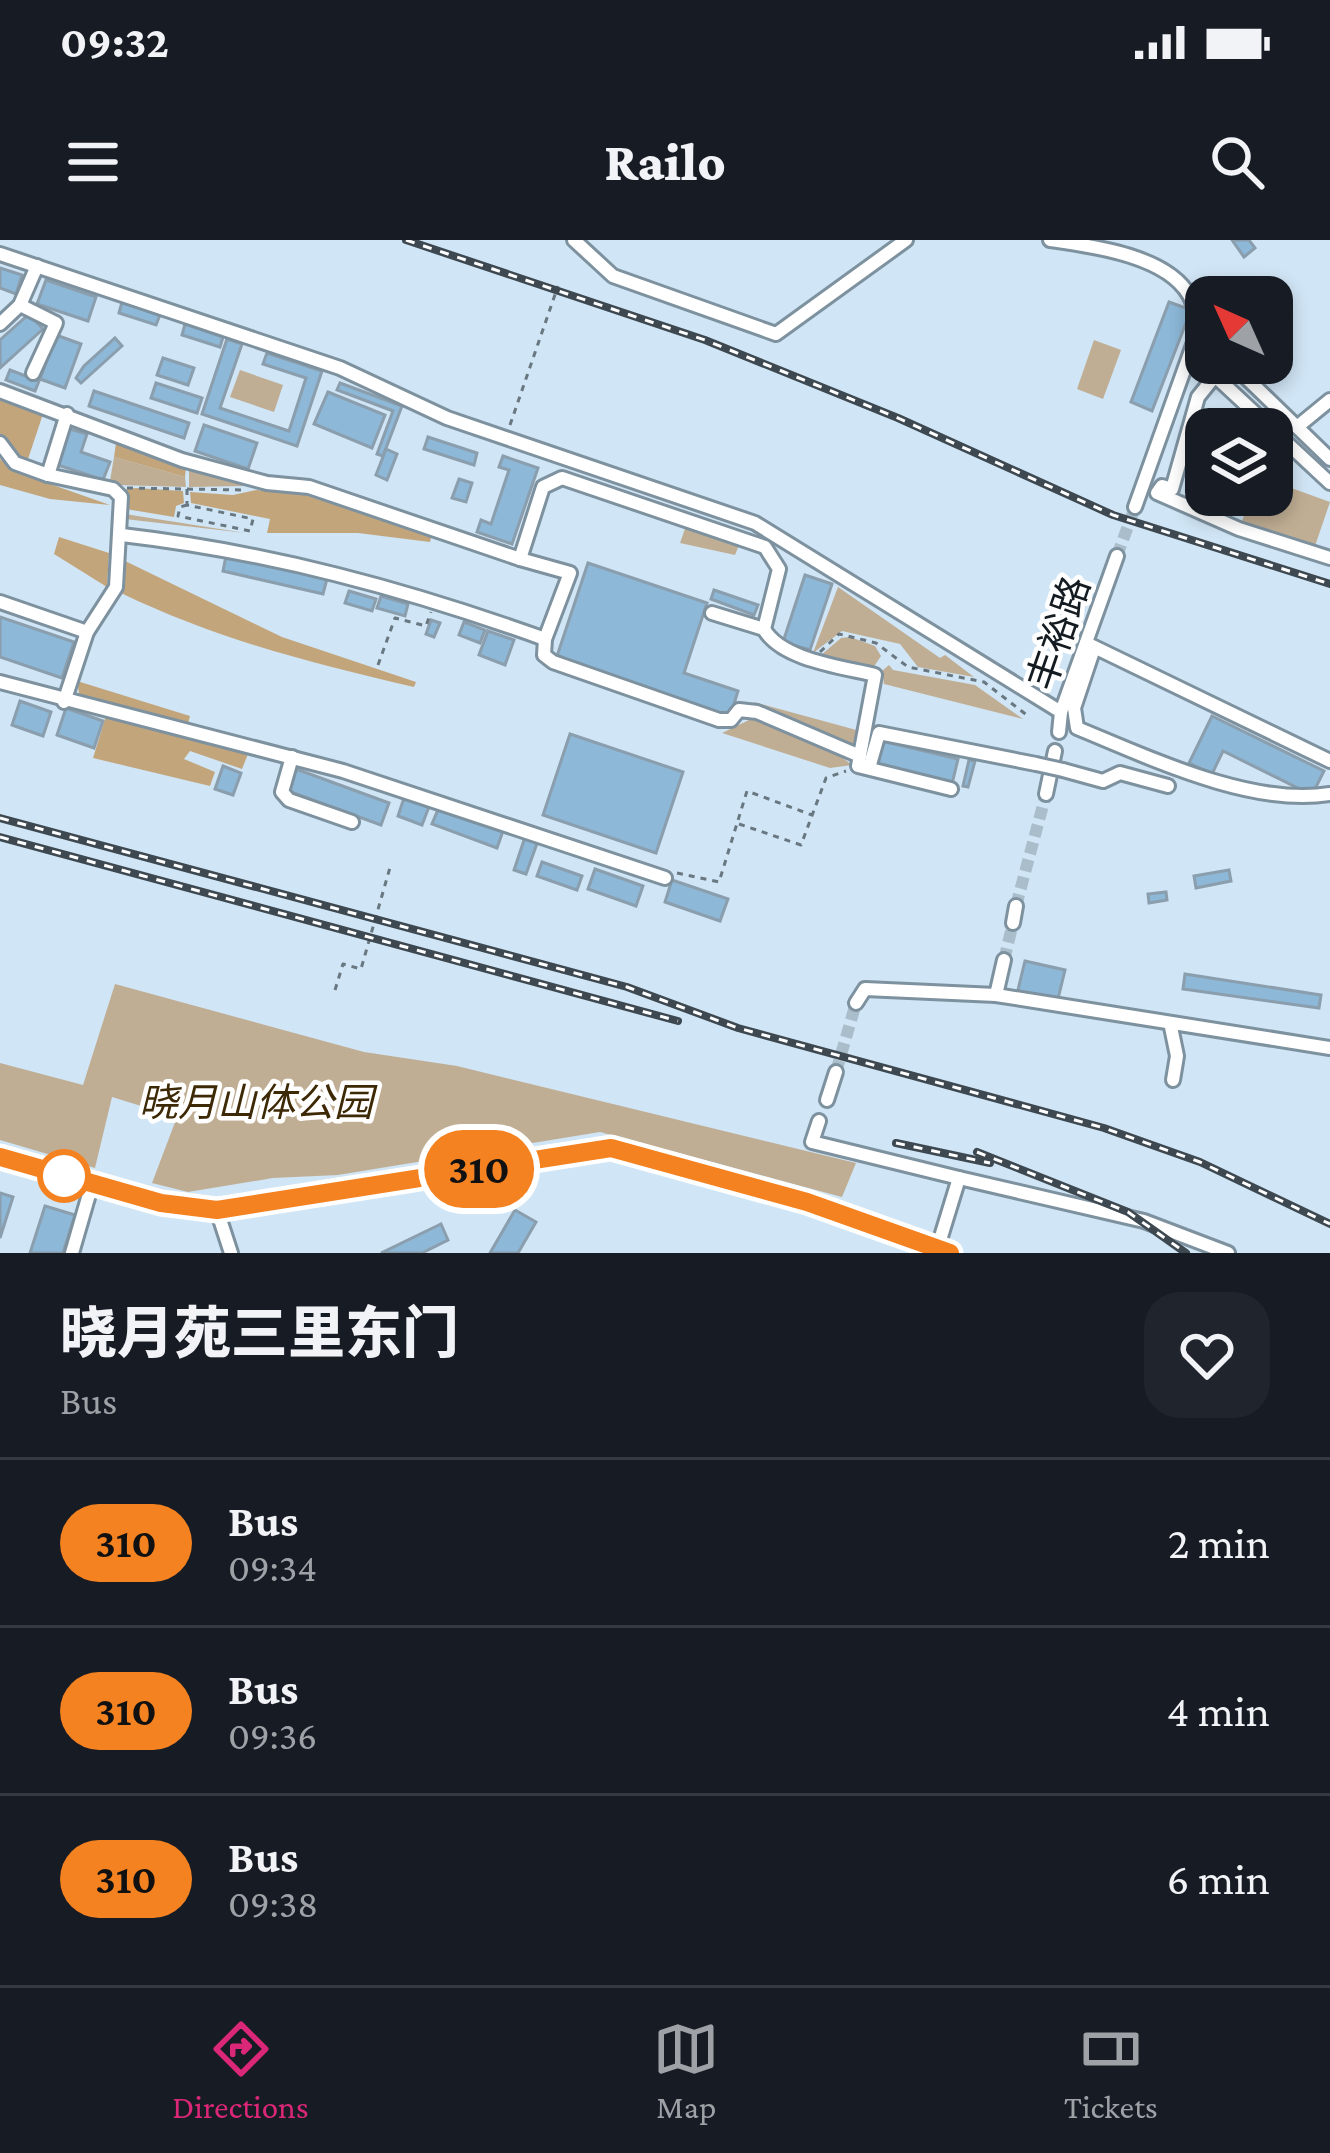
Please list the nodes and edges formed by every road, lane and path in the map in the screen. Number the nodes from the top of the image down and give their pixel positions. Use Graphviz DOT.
graph roads {
  1 [pos="574,240"];
  2 [pos="906,240"];
  3 [pos="1050,240"];
  4 [pos="0,254"];
  5 [pos="37,266"];
  6 [pos="558,286"];
  7 [pos="1185,289"];
  8 [pos="20,305"];
  9 [pos="0,324"];
  10 [pos="1185,371"];
  11 [pos="33,373"];
  12 [pos="1253,384"];
  13 [pos="1177,388"];
  14 [pos="0,391"];
  15 [pos="1198,397"];
  16 [pos="1330,400"];
  17 [pos="67,414"];
  18 [pos="1297,427"];
  19 [pos="506,438"];
  20 [pos="0,443"];
  21 [pos="1330,460"];
  22 [pos="48,475"];
  23 [pos="267,483"];
  24 [pos="1330,483"];
  25 [pos="113,489"];
  26 [pos="187,489"];
  27 [pos="188,505"];
  28 [pos="1135,507"];
  29 [pos="122,535"];
  30 [pos="1118,556"];
  31 [pos="1330,558"];
  32 [pos="520,559"];
  33 [pos="435,599"];
  34 [pos="0,602"];
  35 [pos="712,613"];
  36 [pos="764,629"];
  37 [pos="87,632"];
  38 [pos="545,639"];
  39 [pos="1090,646"];
  40 [pos="889,653"];
  41 [pos="814,660"];
  42 [pos="378,664"];
  43 [pos="875,675"];
  44 [pos="0,682"];
  45 [pos="64,701"];
  46 [pos="1061,712"];
  47 [pos="1028,716"];
  48 [pos="1059,732"];
  49 [pos="1055,751"];
  50 [pos="292,757"];
  51 [pos="1330,761"];
  52 [pos="863,764"];
  53 [pos="1168,786"];
  54 [pos="951,789"];
  55 [pos="1046,794"];
  56 [pos="1330,794"];
  57 [pos="812,815"];
  58 [pos="352,822"];
  59 [pos="738,824"];
  60 [pos="391,864"];
  61 [pos="669,875"];
  62 [pos="1016,906"];
  63 [pos="1013,923"];
  64 [pos="1004,960"];
  65 [pos="335,990"];
  66 [pos="996,995"];
  67 [pos="856,1004"];
  68 [pos="1171,1027"];
  69 [pos="1330,1048"];
  70 [pos="836,1072"];
  71 [pos="1173,1080"];
  72 [pos="826,1100"];
  73 [pos="819,1121"];
  74 [pos="0,1157"];
  75 [pos="959,1178"];
  76 [pos="92,1184"];
  77 [pos="217,1210"];
  78 [pos="941,1252"];
  79 [pos="72,1253"];
  80 [pos="231,1253"];
  81 [pos="1228,1253"];
  1 -- 2 [label="street"];
  3 -- 7 [label="street"];
  4 -- 5 [label="street"];
  5 -- 8 [label="street"];
  5 -- 19 [label="street"];
  6 -- 19 [label="path"];
  8 -- 9 [label="street"];
  8 -- 11 [label="street"];
  10 -- 13 [label="street"];
  12 -- 18 [label="street"];
  13 -- 15 [label="street"];
  13 -- 28 [label="street"];
  14 -- 17 [label="street"];
  15 -- 24 [label="street"];
  15 -- 31 [label="street"];
  16 -- 18 [label="street"];
  17 -- 22 [label="street"];
  17 -- 23 [label="street"];
  18 -- 21 [label="street"];
  19 -- 46 [label="street"];
  20 -- 22 [label="street"];
  22 -- 25 [label="street"];
  23 -- 26 [label="path"];
  23 -- 32 [label="street"];
  25 -- 26 [label="path"];
  25 -- 29 [label="street"];
  26 -- 27 [label="path"];
  27 -- 27 [label="path"];
  29 -- 33 [label="street"];
  29 -- 37 [label="street"];
  30 -- 39 [label="street, 丰裕路"];
  32 -- 36 [label="street"];
  32 -- 38 [label="street"];
  33 -- 38 [label="street"];
  33 -- 42 [label="path"];
  34 -- 37 [label="street"];
  35 -- 36 [label="street"];
  36 -- 41 [label="street"];
  37 -- 45 [label="street"];
  38 -- 52 [label="street"];
  39 -- 46 [label="street, 丰裕路"];
  39 -- 51 [label="street"];
  39 -- 56 [label="street"];
  40 -- 41 [label="path"];
  40 -- 43 [label="path"];
  40 -- 47 [label="path"];
  41 -- 43 [label="street"];
  43 -- 52 [label="street"];
  44 -- 45 [label="street"];
  45 -- 50 [label="street"];
  46 -- 48 [label="street, 丰裕路"];
  49 -- 55 [label="street, 丰裕路"];
  50 -- 58 [label="street"];
  50 -- 61 [label="street"];
  52 -- 53 [label="street, bridge"];
  52 -- 54 [label="street"];
  52 -- 57 [label="path"];
  57 -- 59 [label="path"];
  57 -- 59 [label="path"];
  59 -- 61 [label="path"];
  60 -- 65 [label="path"];
  62 -- 63 [label="street"];
  64 -- 66 [label="street"];
  66 -- 67 [label="street"];
  66 -- 68 [label="street"];
  68 -- 69 [label="street"];
  68 -- 71 [label="street"];
  70 -- 72 [label="street"];
  73 -- 75 [label="street"];
  74 -- 76 [label="street"];
  75 -- 78 [label="street"];
  75 -- 81 [label="street"];
  76 -- 77 [label="street"];
  76 -- 79 [label="street"];
  77 -- 78 [label="street"];
  77 -- 80 [label="street"];
}
